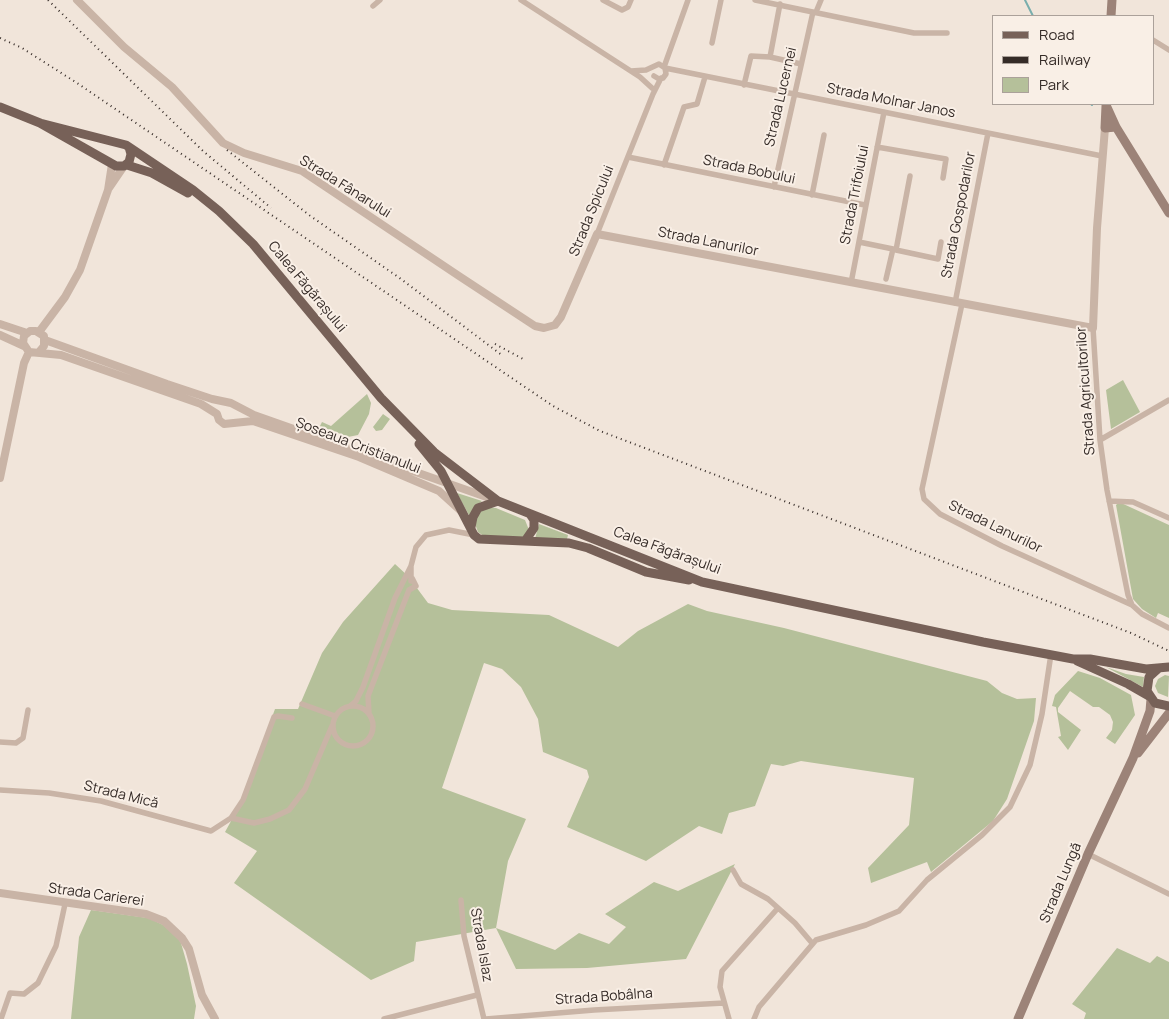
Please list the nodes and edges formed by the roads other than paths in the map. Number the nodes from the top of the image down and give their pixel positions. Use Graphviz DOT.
graph roads {
  1 [pos="78,0"];
  2 [pos="380,0"];
  3 [pos="521,0"];
  4 [pos="603,0"];
  5 [pos="631,0"];
  6 [pos="688,0"];
  7 [pos="721,0"];
  8 [pos="755,0"];
  9 [pos="821,0"];
  10 [pos="1112,0"];
  11 [pos="780,4"];
  12 [pos="373,6"];
  13 [pos="815,12"];
  14 [pos="1113,15"];
  15 [pos="947,33"];
  16 [pos="1154,41"];
  17 [pos="712,43"];
  18 [pos="1169,50"];
  19 [pos="770,57"];
  20 [pos="801,64"];
  21 [pos="661,65"];
  22 [pos="629,71"];
  23 [pos="675,71"];
  24 [pos="658,77"];
  25 [pos="705,77"];
  26 [pos="640,78"];
  27 [pos="744,85"];
  28 [pos="653,91"];
  29 [pos="794,94"];
  30 [pos="1106,105"];
  31 [pos="1106,105"];
  32 [pos="0,107"];
  33 [pos="884,112"];
  34 [pos="40,123"];
  35 [pos="1116,127"];
  36 [pos="1105,128"];
  37 [pos="988,133"];
  38 [pos="824,135"];
  39 [pos="116,143"];
  40 [pos="129,147"];
  41 [pos="877,147"];
  42 [pos="1102,156"];
  43 [pos="628,157"];
  44 [pos="111,162"];
  45 [pos="125,165"];
  46 [pos="664,165"];
  47 [pos="910,176"];
  48 [pos="943,178"];
  49 [pos="774,187"];
  50 [pos="108,190"];
  51 [pos="812,195"];
  52 [pos="204,201"];
  53 [pos="865,205"];
  54 [pos="1169,214"];
  55 [pos="597,234"];
  56 [pos="859,242"];
  57 [pos="941,242"];
  58 [pos="894,249"];
  59 [pos="886,279"];
  60 [pos="851,282"];
  61 [pos="959,303"];
  62 [pos="0,324"];
  63 [pos="544,328"];
  64 [pos="1093,328"];
  65 [pos="39,332"];
  66 [pos="27,333"];
  67 [pos="0,335"];
  68 [pos="45,340"];
  69 [pos="26,349"];
  70 [pos="39,352"];
  71 [pos="381,398"];
  72 [pos="1169,400"];
  73 [pos="225,403"];
  74 [pos="236,406"];
  75 [pos="217,414"];
  76 [pos="234,423"];
  77 [pos="1100,440"];
  78 [pos="0,478"];
  79 [pos="449,485"];
  80 [pos="1109,500"];
  81 [pos="498,501"];
  82 [pos="464,513"];
  83 [pos="530,514"];
  84 [pos="1169,518"];
  85 [pos="473,532"];
  86 [pos="525,541"];
  87 [pos="411,566"];
  88 [pos="412,578"];
  89 [pos="702,582"];
  90 [pos="409,590"];
  91 [pos="1132,605"];
  92 [pos="1169,628"];
  93 [pos="1051,654"];
  94 [pos="1073,659"];
  95 [pos="1164,668"];
  96 [pos="1150,698"];
  97 [pos="302,704"];
  98 [pos="350,706"];
  99 [pos="1169,706"];
  100 [pos="28,710"];
  101 [pos="1169,713"];
  102 [pos="369,714"];
  103 [pos="335,716"];
  104 [pos="292,718"];
  105 [pos="332,726"];
  106 [pos="334,735"];
  107 [pos="325,741"];
  108 [pos="0,742"];
  109 [pos="1133,758"];
  110 [pos="0,790"];
  111 [pos="231,818"];
  112 [pos="1088,854"];
  113 [pos="733,870"];
  114 [pos="0,893"];
  115 [pos="1169,894"];
  116 [pos="461,900"];
  117 [pos="66,904"];
  118 [pos="778,908"];
  119 [pos="812,943"];
  120 [pos="477,995"];
  121 [pos="724,1003"];
  122 [pos="1,1016"];
  123 [pos="215,1019"];
  124 [pos="384,1019"];
  125 [pos="485,1019"];
  126 [pos="729,1019"];
  127 [pos="754,1019"];
  128 [pos="1018,1019"];
  1 -- 63 [label="street, Strada Fânarului"];
  2 -- 12 [label="street"];
  3 -- 22 [label="street"];
  4 -- 5 [label="street"];
  6 -- 21 [label="street"];
  7 -- 17 [label="street"];
  8 -- 11 [label="street"];
  9 -- 13 [label="street, Strada Lucernei"];
  10 -- 14 [label="main road"];
  11 -- 13 [label="street"];
  11 -- 19 [label="street"];
  13 -- 15 [label="street"];
  13 -- 20 [label="street, Strada Lucernei"];
  16 -- 18 [label="street"];
  19 -- 20 [label="street"];
  19 -- 27 [label="street"];
  20 -- 29 [label="street, Strada Lucernei"];
  21 -- 22 [label="street"];
  21 -- 23 [label="street, Strada Molnar Janos"];
  21 -- 24 [label="street"];
  21 -- 24 [label="street"];
  22 -- 26 [label="street"];
  23 -- 24 [label="street"];
  23 -- 25 [label="street, Strada Molnar Janos"];
  24 -- 26 [label="street"];
  24 -- 28 [label="street, Strada Spicului"];
  25 -- 27 [label="street, Strada Molnar Janos"];
  25 -- 46 [label="street"];
  26 -- 28 [label="street"];
  27 -- 29 [label="street, Strada Molnar Janos"];
  28 -- 43 [label="street, Strada Spicului"];
  29 -- 33 [label="street, Strada Molnar Janos"];
  29 -- 49 [label="street, Strada Lucernei"];
  30 -- 35 [label="main road"];
  31 -- 36 [label="main road"];
  32 -- 34 [label="main road, Calea Făgărașului"];
  33 -- 37 [label="street, Strada Molnar Janos"];
  33 -- 41 [label="street, Strada Trifoiului"];
  34 -- 39 [label="main road, Calea Făgărașului"];
  34 -- 44 [label="main road, Calea Făgărașului"];
  35 -- 36 [label="main road"];
  35 -- 54 [label="main road"];
  36 -- 42 [label="street, Strada Agricultorilor"];
  37 -- 42 [label="street, Strada Molnar Janos"];
  37 -- 61 [label="street, Strada Gospodarilor"];
  38 -- 51 [label="street"];
  39 -- 40 [label="main road, Calea Făgărașului"];
  39 -- 44 [label="main road"];
  40 -- 45 [label="main road"];
  40 -- 52 [label="main road, Calea Făgărașului"];
  41 -- 48 [label="street"];
  41 -- 53 [label="street, Strada Trifoiului"];
  42 -- 64 [label="street, Strada Agricultorilor"];
  43 -- 46 [label="street, Strada Bobului"];
  43 -- 55 [label="street, Strada Spicului"];
  44 -- 45 [label="main road, Calea Făgărașului"];
  44 -- 50 [label="street"];
  45 -- 50 [label="street"];
  45 -- 52 [label="main road, Calea Făgărașului"];
  46 -- 49 [label="street, Strada Bobului"];
  47 -- 58 [label="street"];
  49 -- 51 [label="street, Strada Bobului"];
  50 -- 65 [label="street"];
  51 -- 53 [label="street, Strada Bobului"];
  52 -- 71 [label="main road, Calea Făgărașului"];
  53 -- 56 [label="street, Strada Trifoiului"];
  55 -- 60 [label="street, Strada Lanurilor"];
  55 -- 63 [label="street, Strada Spicului"];
  56 -- 58 [label="street"];
  56 -- 60 [label="street, Strada Trifoiului"];
  57 -- 58 [label="street"];
  58 -- 59 [label="street"];
  60 -- 61 [label="street, Strada Lanurilor"];
  61 -- 64 [label="street, Strada Lanurilor"];
  61 -- 91 [label="street, Strada Lanurilor"];
  62 -- 66 [label="street"];
  64 -- 77 [label="street, Strada Agricultorilor"];
  65 -- 66 [label="street"];
  65 -- 68 [label="street"];
  66 -- 69 [label="street"];
  67 -- 69 [label="street"];
  68 -- 70 [label="street"];
  68 -- 73 [label="street, Șoseaua Cristianului"];
  69 -- 70 [label="street"];
  69 -- 78 [label="street"];
  70 -- 75 [label="street, Șoseaua Cristianului"];
  71 -- 79 [label="main road, Calea Făgărașului"];
  71 -- 81 [label="main road, Calea Făgărașului"];
  72 -- 77 [label="street"];
  73 -- 74 [label="street, Șoseaua Cristianului"];
  73 -- 75 [label="street"];
  74 -- 76 [label="street"];
  74 -- 79 [label="street, Șoseaua Cristianului"];
  75 -- 76 [label="street, Șoseaua Cristianului"];
  76 -- 82 [label="street, Șoseaua Cristianului"];
  77 -- 80 [label="street, Strada Agricultorilor"];
  79 -- 81 [label="street, Șoseaua Cristianului"];
  79 -- 82 [label="main road, Calea Făgărașului"];
  80 -- 84 [label="street"];
  80 -- 91 [label="street, Strada Agricultorilor"];
  81 -- 83 [label="main road, Calea Făgărașului"];
  81 -- 85 [label="main road"];
  82 -- 85 [label="main road, Calea Făgărașului"];
  83 -- 86 [label="main road"];
  83 -- 89 [label="main road, Calea Făgărașului"];
  85 -- 86 [label="main road"];
  85 -- 87 [label="street"];
  86 -- 89 [label="main road"];
  87 -- 88 [label="street"];
  87 -- 98 [label="street"];
  88 -- 90 [label="street"];
  88 -- 90 [label="street"];
  89 -- 93 [label="main road, Calea Făgărașului"];
  90 -- 102 [label="street"];
  91 -- 92 [label="street"];
  93 -- 94 [label="main road, Calea Făgărașului"];
  93 -- 119 [label="street"];
  94 -- 95 [label="main road, Calea Făgărașului"];
  94 -- 96 [label="main road, Calea Făgărașului"];
  95 -- 96 [label="main road"];
  96 -- 99 [label="main road, Calea Făgărașului"];
  96 -- 109 [label="main road, Strada Lungă"];
  97 -- 103 [label="street"];
  98 -- 102 [label="street"];
  98 -- 103 [label="street"];
  100 -- 108 [label="street"];
  101 -- 109 [label="main road, Strada Lungă"];
  102 -- 106 [label="street"];
  103 -- 105 [label="street"];
  104 -- 111 [label="street, Strada Mică"];
  105 -- 106 [label="street"];
  105 -- 107 [label="street"];
  106 -- 107 [label="street"];
  107 -- 111 [label="street"];
  109 -- 112 [label="main road, Strada Lungă"];
  110 -- 111 [label="street, Strada Mică"];
  112 -- 115 [label="street"];
  112 -- 128 [label="main road, Strada Lungă"];
  113 -- 118 [label="street"];
  114 -- 117 [label="street, Strada Carierei"];
  116 -- 120 [label="street, Strada Islaz"];
  117 -- 122 [label="street"];
  117 -- 123 [label="street, Strada Carierei"];
  118 -- 119 [label="street"];
  118 -- 121 [label="street"];
  119 -- 127 [label="street"];
  120 -- 124 [label="street, Strada Islaz"];
  120 -- 125 [label="street, Strada Islaz"];
  121 -- 125 [label="street, Strada Bobâlna"];
  121 -- 126 [label="street"];
}
